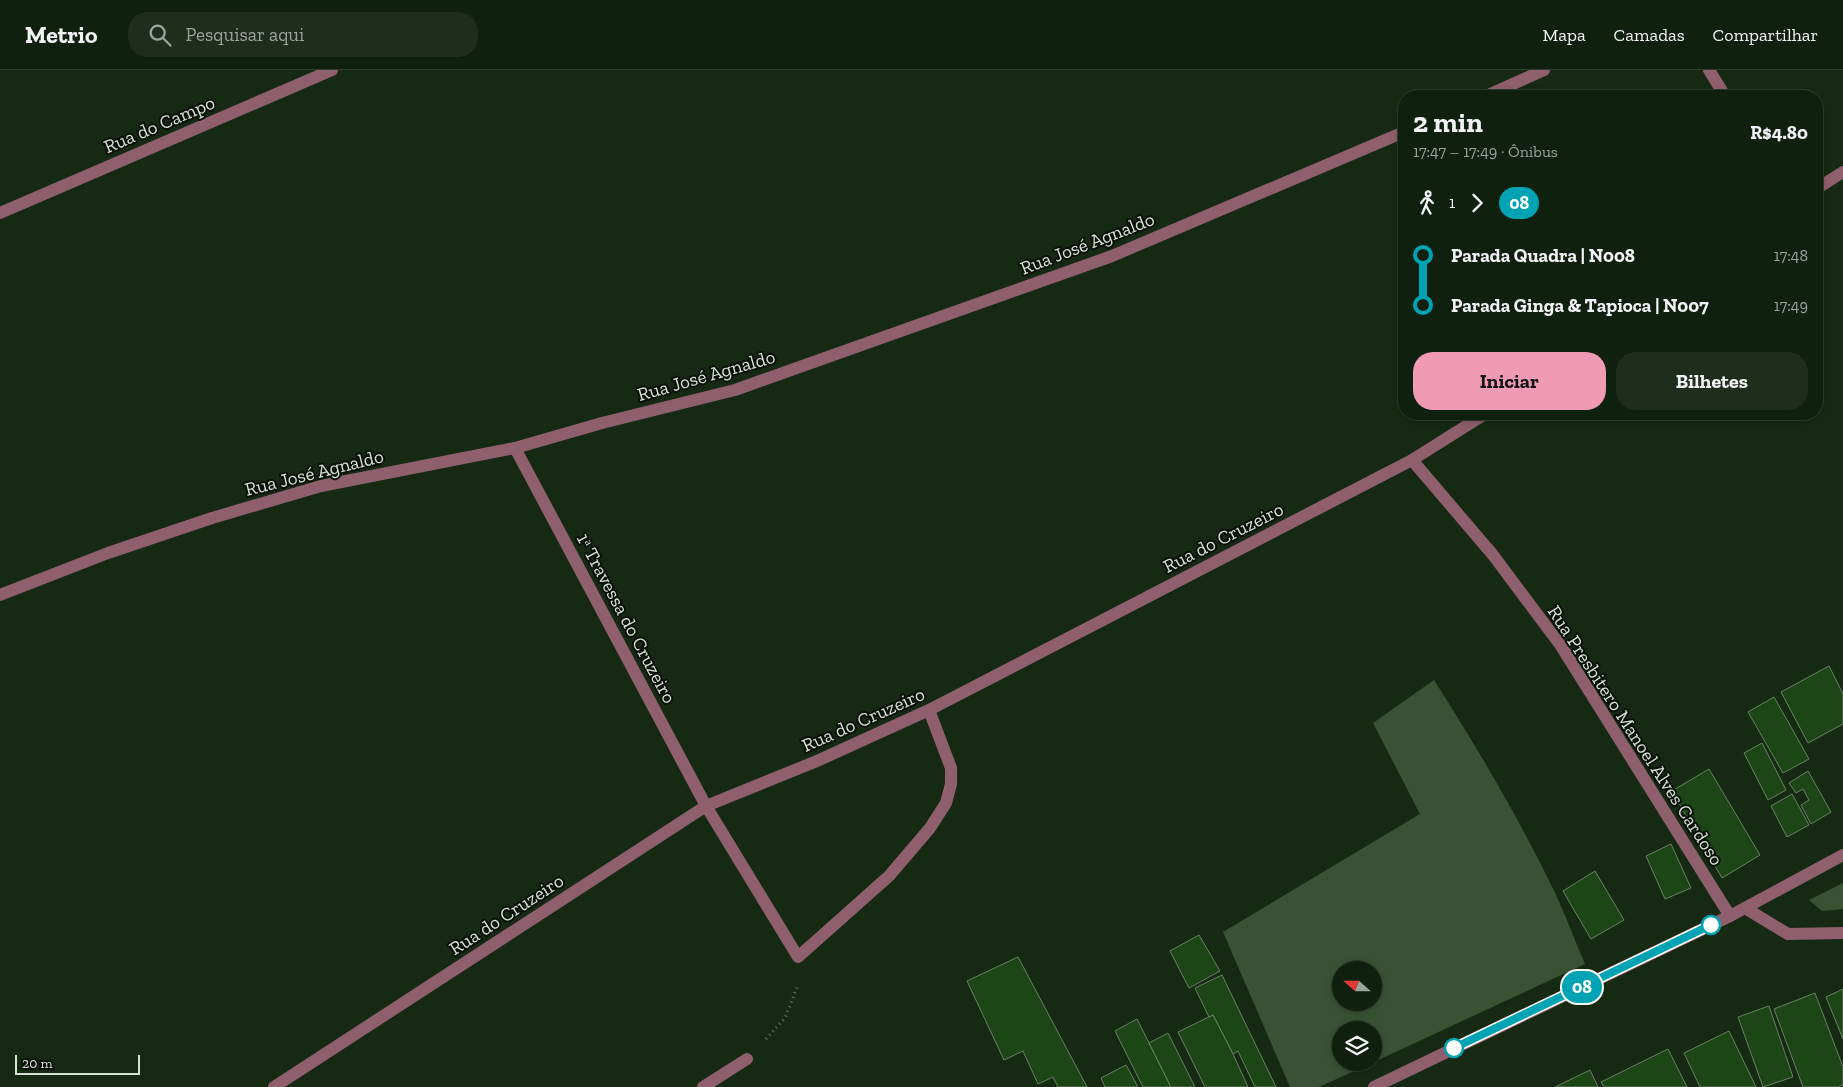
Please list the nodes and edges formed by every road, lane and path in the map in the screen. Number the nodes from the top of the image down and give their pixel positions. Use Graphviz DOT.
graph roads {
  1 [pos="332,70"];
  2 [pos="1544,70"];
  3 [pos="1709,70"];
  4 [pos="1499,90"];
  5 [pos="1721,90"];
  6 [pos="1398,135"];
  7 [pos="1843,172"];
  8 [pos="1823,185"];
  9 [pos="0,213"];
  10 [pos="1475,420"];
  11 [pos="515,448"];
  12 [pos="1412,460"];
  13 [pos="0,595"];
  14 [pos="929,710"];
  15 [pos="706,806"];
  16 [pos="1843,855"];
  17 [pos="1745,908"];
  18 [pos="1730,916"];
  19 [pos="1843,933"];
  20 [pos="798,957"];
  21 [pos="747,1059"];
  22 [pos="274,1087"];
  23 [pos="703,1087"];
  24 [pos="1374,1087"];
  1 -- 9 [label="street, Rua do Campo"];
  2 -- 4 [label="street"];
  3 -- 5 [label="street"];
  6 -- 11 [label="street, Rua José Agnaldo"];
  7 -- 8 [label="street"];
  10 -- 12 [label="street, Rua do Cruzeiro"];
  11 -- 13 [label="street, Rua José Agnaldo"];
  11 -- 15 [label="street, 1ᵃ Travessa do Cruzeiro"];
  12 -- 14 [label="street, Rua do Cruzeiro"];
  12 -- 18 [label="street, Rua Presbitero Manoel Alves Cardoso"];
  14 -- 15 [label="street, Rua do Cruzeiro"];
  14 -- 20 [label="street"];
  15 -- 20 [label="street, 1ᵃ Travessa do Cruzeiro"];
  15 -- 22 [label="street, Rua do Cruzeiro"];
  16 -- 17 [label="street"];
  17 -- 18 [label="street"];
  17 -- 19 [label="street"];
  18 -- 24 [label="street"];
  20 -- 21 [label="path"];
  21 -- 23 [label="street"];
}
